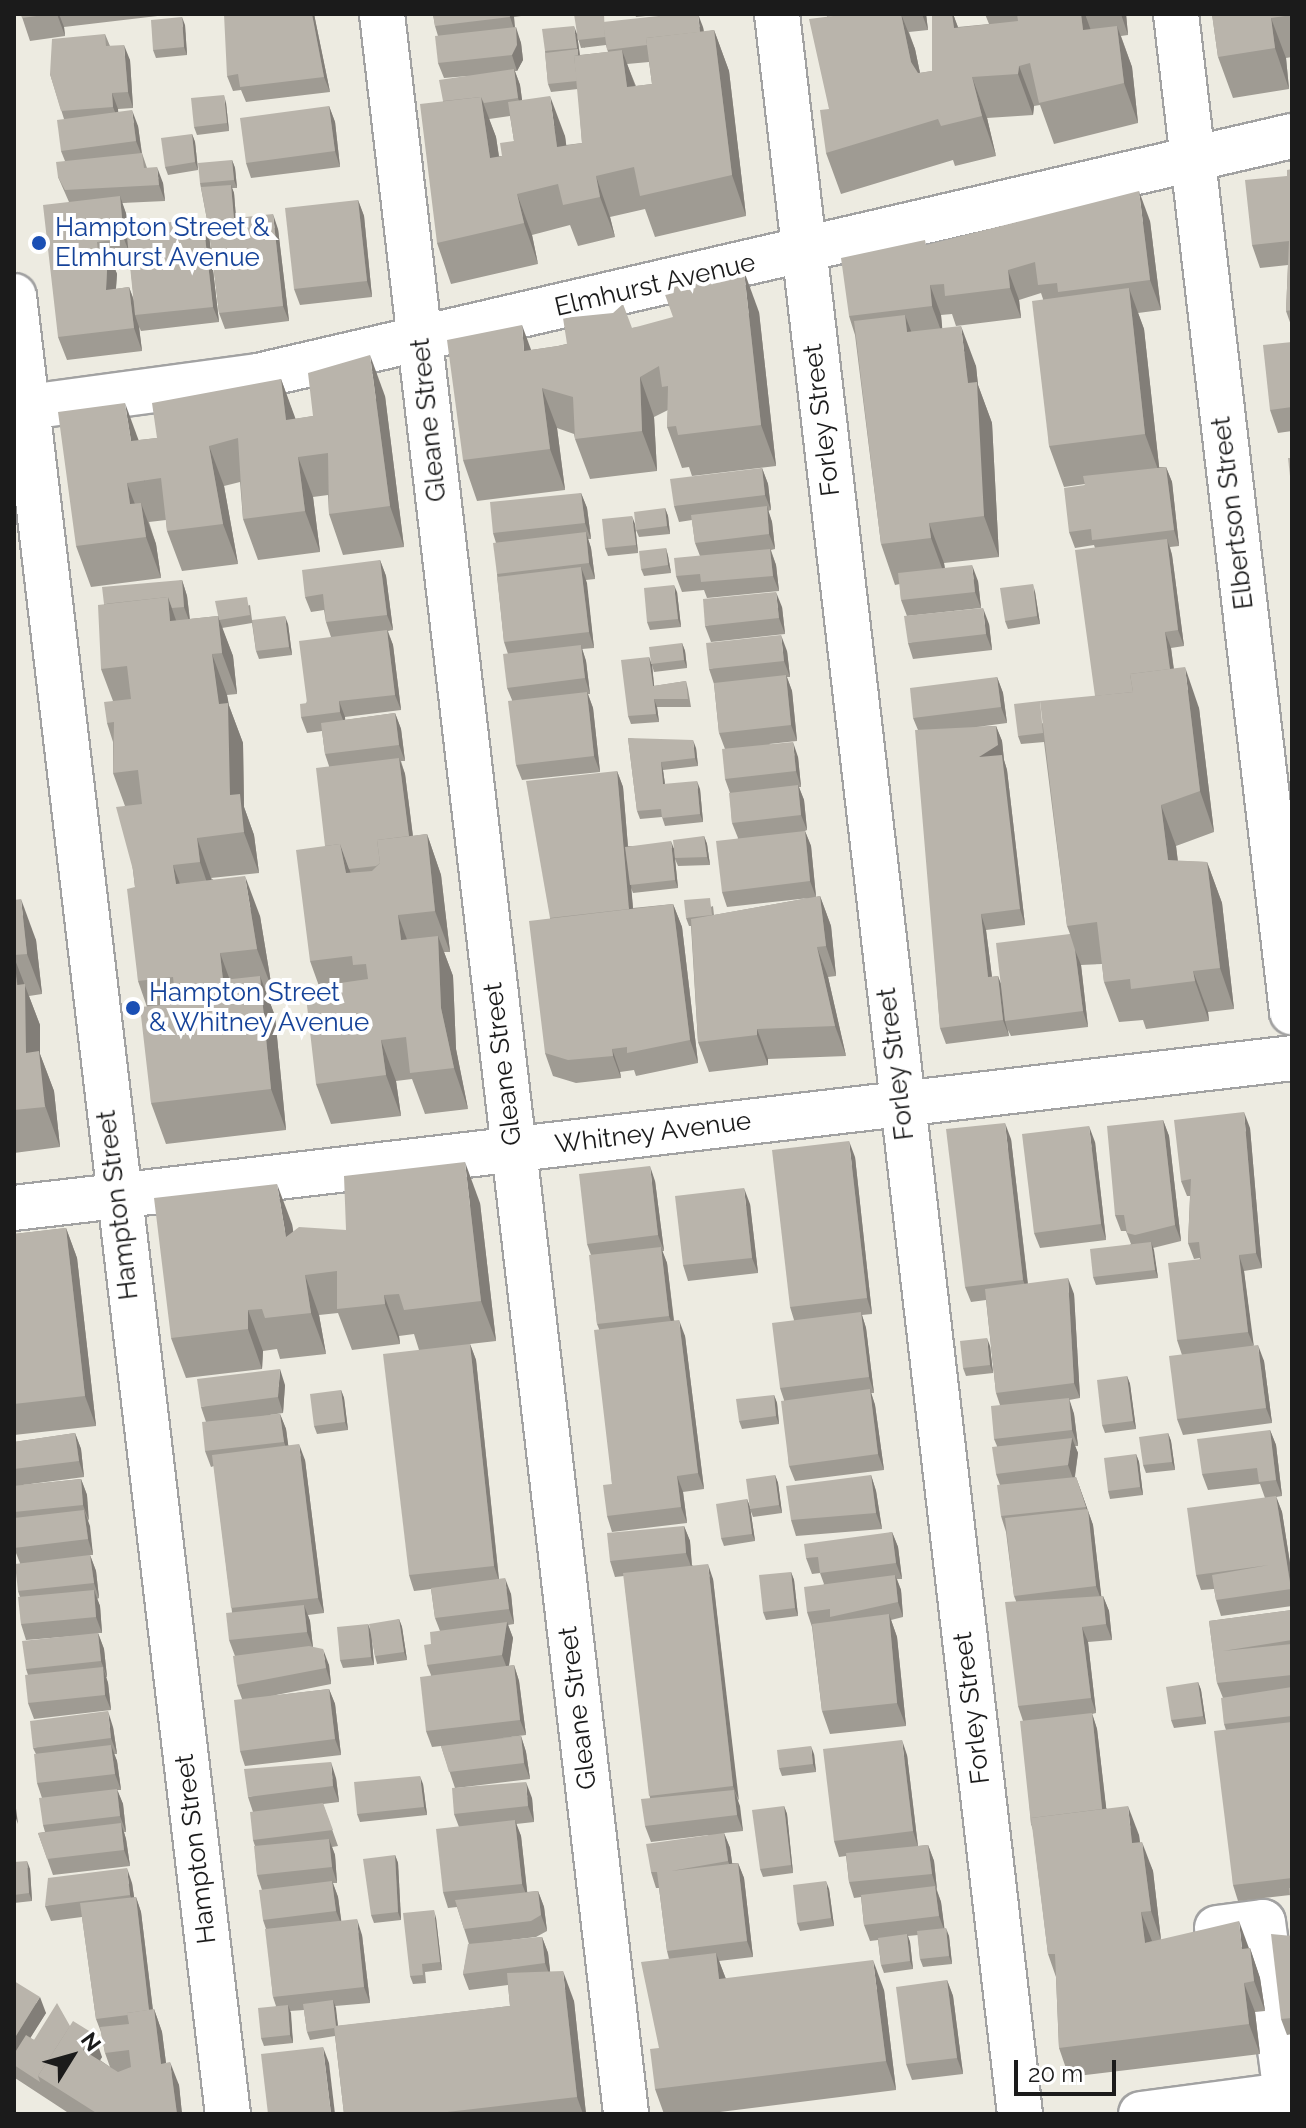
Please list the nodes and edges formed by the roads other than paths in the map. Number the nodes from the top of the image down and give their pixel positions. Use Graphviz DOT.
graph roads {
  1 [pos="382,14"];
  2 [pos="777,14"];
  3 [pos="1176,14"];
  4 [pos="1292,136"];
  5 [pos="1192,161"];
  6 [pos="804,252"];
  7 [pos="14,296"];
  8 [pos="420,340"];
  9 [pos="21,409"];
  10 [pos="1292,1012"];
  11 [pos="1292,1058"];
  12 [pos="901,1104"];
  13 [pos="512,1150"];
  14 [pos="116,1196"];
  15 [pos="14,1208"];
  16 [pos="1217,1928"];
  17 [pos="1289,2095"];
  18 [pos="228,2114"];
  19 [pos="626,2114"];
  20 [pos="1020,2114"];
  21 [pos="1141,2114"];
  1 -- 8 [label="street, Gleane Street"];
  2 -- 6 [label="street, Forley Street"];
  3 -- 5 [label="street, Elbertson Street"];
  4 -- 5 [label="street, Elmhurst Avenue"];
  5 -- 6 [label="street, Elmhurst Avenue"];
  5 -- 10 [label="street, Elbertson Street"];
  6 -- 8 [label="street, Elmhurst Avenue"];
  6 -- 12 [label="street, Forley Street"];
  7 -- 9 [label="street, Hampton Street"];
  8 -- 9 [label="street, Elmhurst Avenue"];
  8 -- 13 [label="street, Gleane Street"];
  9 -- 14 [label="street, Hampton Street"];
  11 -- 12 [label="street, Whitney Avenue"];
  12 -- 13 [label="street, Whitney Avenue"];
  12 -- 20 [label="street, Forley Street"];
  13 -- 14 [label="street, Whitney Avenue"];
  13 -- 19 [label="street, Gleane Street"];
  14 -- 15 [label="street, Whitney Avenue"];
  14 -- 18 [label="street, Hampton Street"];
  16 -- 17 [label="street"];
  17 -- 21 [label="street"];
}
